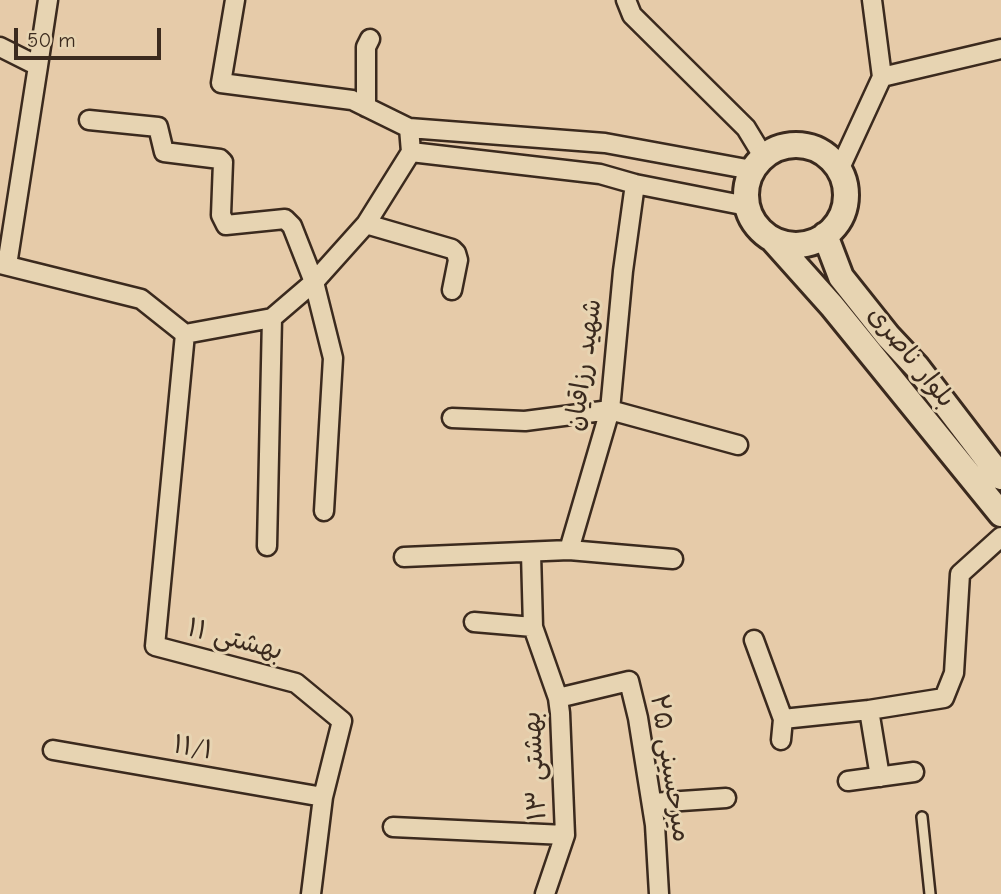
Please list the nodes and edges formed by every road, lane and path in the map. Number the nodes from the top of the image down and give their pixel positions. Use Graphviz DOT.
graph roads {
  1 [pos="48,0"];
  2 [pos="235,0"];
  3 [pos="626,0"];
  4 [pos="872,0"];
  5 [pos="370,39"];
  6 [pos="0,47"];
  7 [pos="1001,49"];
  8 [pos="38,66"];
  9 [pos="883,77"];
  10 [pos="366,107"];
  11 [pos="89,120"];
  12 [pos="409,128"];
  13 [pos="411,152"];
  14 [pos="757,163"];
  15 [pos="839,168"];
  16 [pos="635,184"];
  17 [pos="747,206"];
  18 [pos="366,224"];
  19 [pos="825,235"];
  20 [pos="773,240"];
  21 [pos="4,264"];
  22 [pos="314,282"];
  23 [pos="452,290"];
  24 [pos="272,318"];
  25 [pos="185,334"];
  26 [pos="610,410"];
  27 [pos="453,418"];
  28 [pos="738,445"];
  29 [pos="1001,477"];
  30 [pos="324,511"];
  31 [pos="1001,514"];
  32 [pos="1001,537"];
  33 [pos="267,546"];
  34 [pos="569,550"];
  35 [pos="531,553"];
  36 [pos="404,557"];
  37 [pos="673,559"];
  38 [pos="474,622"];
  39 [pos="533,627"];
  40 [pos="754,640"];
  41 [pos="558,698"];
  42 [pos="869,710"];
  43 [pos="783,719"];
  44 [pos="781,740"];
  45 [pos="53,750"];
  46 [pos="914,772"];
  47 [pos="880,776"];
  48 [pos="848,781"];
  49 [pos="323,797"];
  50 [pos="726,798"];
  51 [pos="652,803"];
  52 [pos="922,817"];
  53 [pos="393,827"];
  54 [pos="565,835"];
  55 [pos="311,894"];
  56 [pos="545,894"];
  57 [pos="659,894"];
  58 [pos="930,894"];
  1 -- 8 [label="street"];
  2 -- 10 [label="street"];
  3 -- 14 [label="street"];
  4 -- 9 [label="street"];
  5 -- 10 [label="street"];
  6 -- 8 [label="street"];
  7 -- 9 [label="street"];
  8 -- 21 [label="street"];
  9 -- 15 [label="street"];
  10 -- 12 [label="street"];
  11 -- 22 [label="street"];
  12 -- 13 [label="street"];
  12 -- 14 [label="street"];
  13 -- 16 [label="street"];
  13 -- 18 [label="street"];
  14 -- 15 [label="main road"];
  14 -- 17 [label="main road"];
  15 -- 19 [label="main road"];
  16 -- 17 [label="street"];
  16 -- 26 [label="street, شهید رزاقیان"];
  17 -- 20 [label="main road"];
  18 -- 22 [label="street"];
  18 -- 23 [label="street"];
  19 -- 20 [label="main road"];
  19 -- 29 [label="main road, بلوار ناصری"];
  20 -- 31 [label="main road, بلوار ناصری"];
  21 -- 25 [label="street"];
  22 -- 24 [label="street"];
  22 -- 30 [label="street"];
  24 -- 25 [label="street"];
  24 -- 33 [label="street"];
  25 -- 49 [label="street, بهشتی ۱۱"];
  26 -- 27 [label="street"];
  26 -- 28 [label="street"];
  26 -- 34 [label="street, شهید رزاقیان"];
  32 -- 42 [label="street"];
  34 -- 35 [label="street"];
  34 -- 37 [label="street"];
  35 -- 36 [label="street"];
  35 -- 39 [label="street, بهشتی ۱۳"];
  38 -- 39 [label="street"];
  39 -- 41 [label="street, بهشتی ۱۳"];
  40 -- 43 [label="street"];
  41 -- 51 [label="street, میرحسینی ۲۵"];
  41 -- 54 [label="street, بهشتی ۱۳"];
  42 -- 43 [label="street"];
  42 -- 47 [label="street"];
  43 -- 44 [label="street"];
  45 -- 49 [label="street, ۱۱/۱"];
  46 -- 47 [label="street"];
  47 -- 48 [label="street"];
  49 -- 55 [label="street, بهشتی ۱۱"];
  50 -- 51 [label="street"];
  51 -- 57 [label="street, میرحسینی ۲۵"];
  52 -- 58 [label="lane"];
  53 -- 54 [label="street"];
  54 -- 56 [label="street, بهشتی ۱۳"];
}
